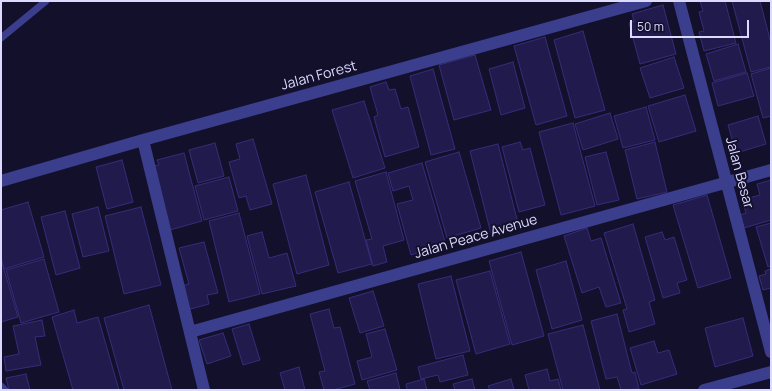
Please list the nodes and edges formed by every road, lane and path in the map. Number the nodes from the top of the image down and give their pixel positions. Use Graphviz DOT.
graph roads {
  1 [pos="46,1"];
  2 [pos="646,1"];
  3 [pos="679,1"];
  4 [pos="1,38"];
  5 [pos="143,140"];
  6 [pos="771,170"];
  7 [pos="1,181"];
  8 [pos="726,183"];
  9 [pos="190,332"];
  10 [pos="771,352"];
  11 [pos="771,372"];
  12 [pos="1,386"];
  13 [pos="5,390"];
  14 [pos="204,390"];
  15 [pos="704,390"];
  1 -- 4 [label="lane"];
  2 -- 5 [label="street, Jalan Forest"];
  3 -- 8 [label="street, Jalan Besar"];
  5 -- 7 [label="street, Jalan Forest"];
  5 -- 9 [label="street"];
  6 -- 8 [label="street, Jalan Peace Avenue"];
  8 -- 9 [label="street, Jalan Peace Avenue"];
  8 -- 10 [label="street, Jalan Besar"];
  9 -- 14 [label="street"];
  11 -- 15 [label="street"];
  12 -- 13 [label="lane"];
}
